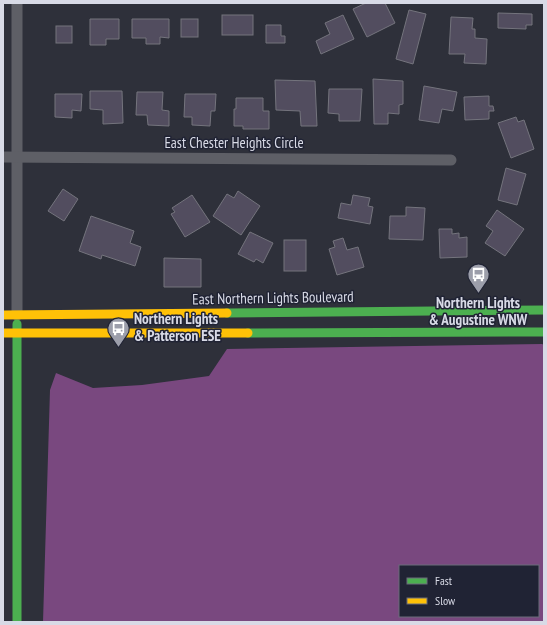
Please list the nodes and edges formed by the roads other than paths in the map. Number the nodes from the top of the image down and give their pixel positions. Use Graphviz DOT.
graph roads {
  1 [pos="17,3"];
  2 [pos="3,157"];
  3 [pos="17,157"];
  4 [pos="452,160"];
  5 [pos="544,310"];
  6 [pos="3,315"];
  7 [pos="17,315"];
  8 [pos="544,332"];
  9 [pos="3,333"];
  10 [pos="18,333"];
  11 [pos="18,622"];
  1 -- 3 [label="street"];
  2 -- 3 [label="street, East Chester Heights Circle"];
  3 -- 4 [label="street, East Chester Heights Circle"];
  3 -- 7 [label="street"];
  5 -- 7 [label="main road, East Northern Lights Boulevard"];
  6 -- 7 [label="main road, East Northern Lights Boulevard"];
  7 -- 10 [label="main road"];
  8 -- 10 [label="main road"];
  9 -- 10 [label="main road"];
  10 -- 11 [label="main road"];
}
